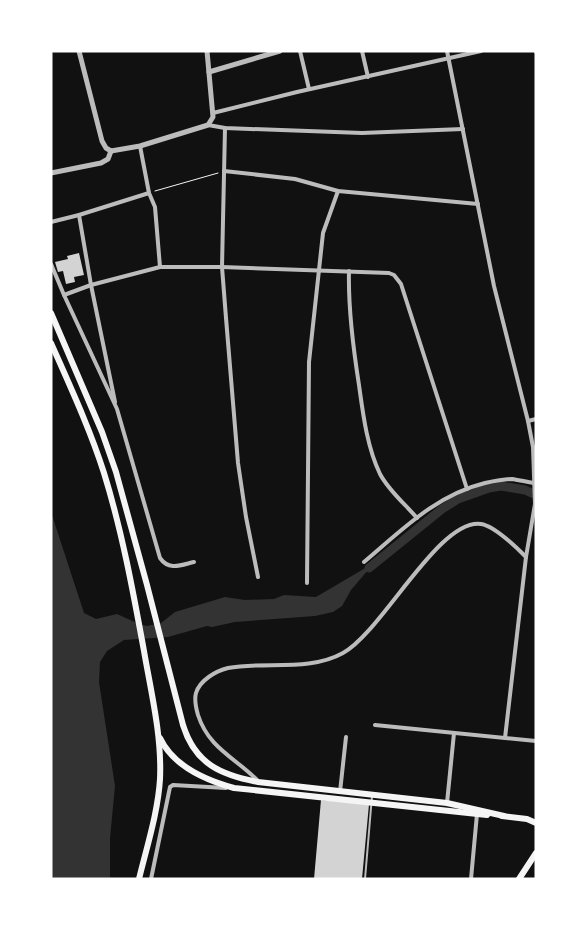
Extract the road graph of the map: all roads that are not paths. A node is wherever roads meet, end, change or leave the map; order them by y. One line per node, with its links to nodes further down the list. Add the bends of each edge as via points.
1 (79, 51): 17 (street, via 102,141)
2 (207, 51): 9 (street)
3 (280, 51): 9 (street)
4 (300, 51): 11 (street)
5 (362, 51): 10 (street)
6 (447, 51): 8 (street)
7 (481, 51): 8 (street)
8 (449, 58): 10 (street); 15 (street)
9 (208, 72): 12 (street)
10 (368, 77): 11 (street)
11 (309, 89): 12 (street)
12 (213, 113): 13 (street)
13 (208, 125): 14 (street); 16 (street)
14 (225, 128): 15 (street, via 362,133); 18 (street)
15 (463, 129): 22 (street)
16 (140, 146): 17 (street); 21 (street)
17 (111, 151): 19 (street, via 108,159 101,163)
18 (224, 171): 20 (street, via 295,179); 27 (street)
19 (51, 173)
20 (338, 191): 22 (street); 28 (street, via 325,227)
21 (150, 193): 23 (street); 26 (street, via 155,207)
22 (478, 204): 36 (street, via 494,286)
23 (79, 215): 24 (street); 30 (street)
24 (51, 222)
25 (51, 264): 31 (street)
26 (160, 267): 27 (street); 30 (street)
27 (222, 267): 28 (street); 45 (street, via 238,463)
28 (320, 270): 29 (street); 46 (street, via 309,362)
29 (349, 271): 38 (street, via 389,273 401,284); 41 (street, via 348,296 368,439 384,481)
30 (91, 285): 31 (street); 34 (street)
31 (64, 296): 34 (street)
32 (51, 313): 53 (main road, via 109,450 185,733 199,755 214,768 236,778)
33 (51, 343): 47 (main road, via 104,471 120,529)
34 (117, 409): 43 (street, via 160,558 172,567)
35 (536, 419): 36 (street)
36 (528, 421): 37 (street)
37 (535, 483): 38 (street, via 511,479); 39 (street)
38 (467, 489): 41 (street, via 449,496)
39 (536, 492): 40 (street)
40 (536, 500): 42 (street)
41 (417, 518): 44 (street)
42 (526, 557): 51 (street); 53 (street, via 493,528 475,524 456,533 432,552 350,650 320,661 228,668 208,677 196,692 195,702 201,722 215,745)
43 (194, 562)
44 (364, 562)
45 (258, 577)
46 (306, 583)
47 (156, 722): 54 (main road, via 163,743 177,761 207,778); 67 (main road, via 159,789)
48 (375, 725): 49 (street)
49 (454, 733): 51 (street); 60 (street)
50 (346, 737): 56 (street)
51 (505, 738): 52 (street)
52 (536, 741)
53 (258, 782): 55 (main road); 56 (main road)
54 (234, 788): 55 (main road); 66 (street, via 170,786)
55 (257, 791): 58 (main road)
56 (340, 791): 57 (main road); 58 (street)
57 (372, 794): 59 (lane); 60 (main road)
58 (339, 799): 59 (main road)
59 (372, 802): 61 (main road); 68 (lane)
60 (447, 803): 61 (main road)
61 (477, 812): 62 (main road); 69 (street)
62 (519, 818): 63 (main road); 64 (main road)
63 (536, 818)
64 (536, 823)
65 (536, 853): 70 (main road)
66 (152, 878)
67 (139, 879)
68 (365, 879)
69 (471, 879)
70 (519, 879)

